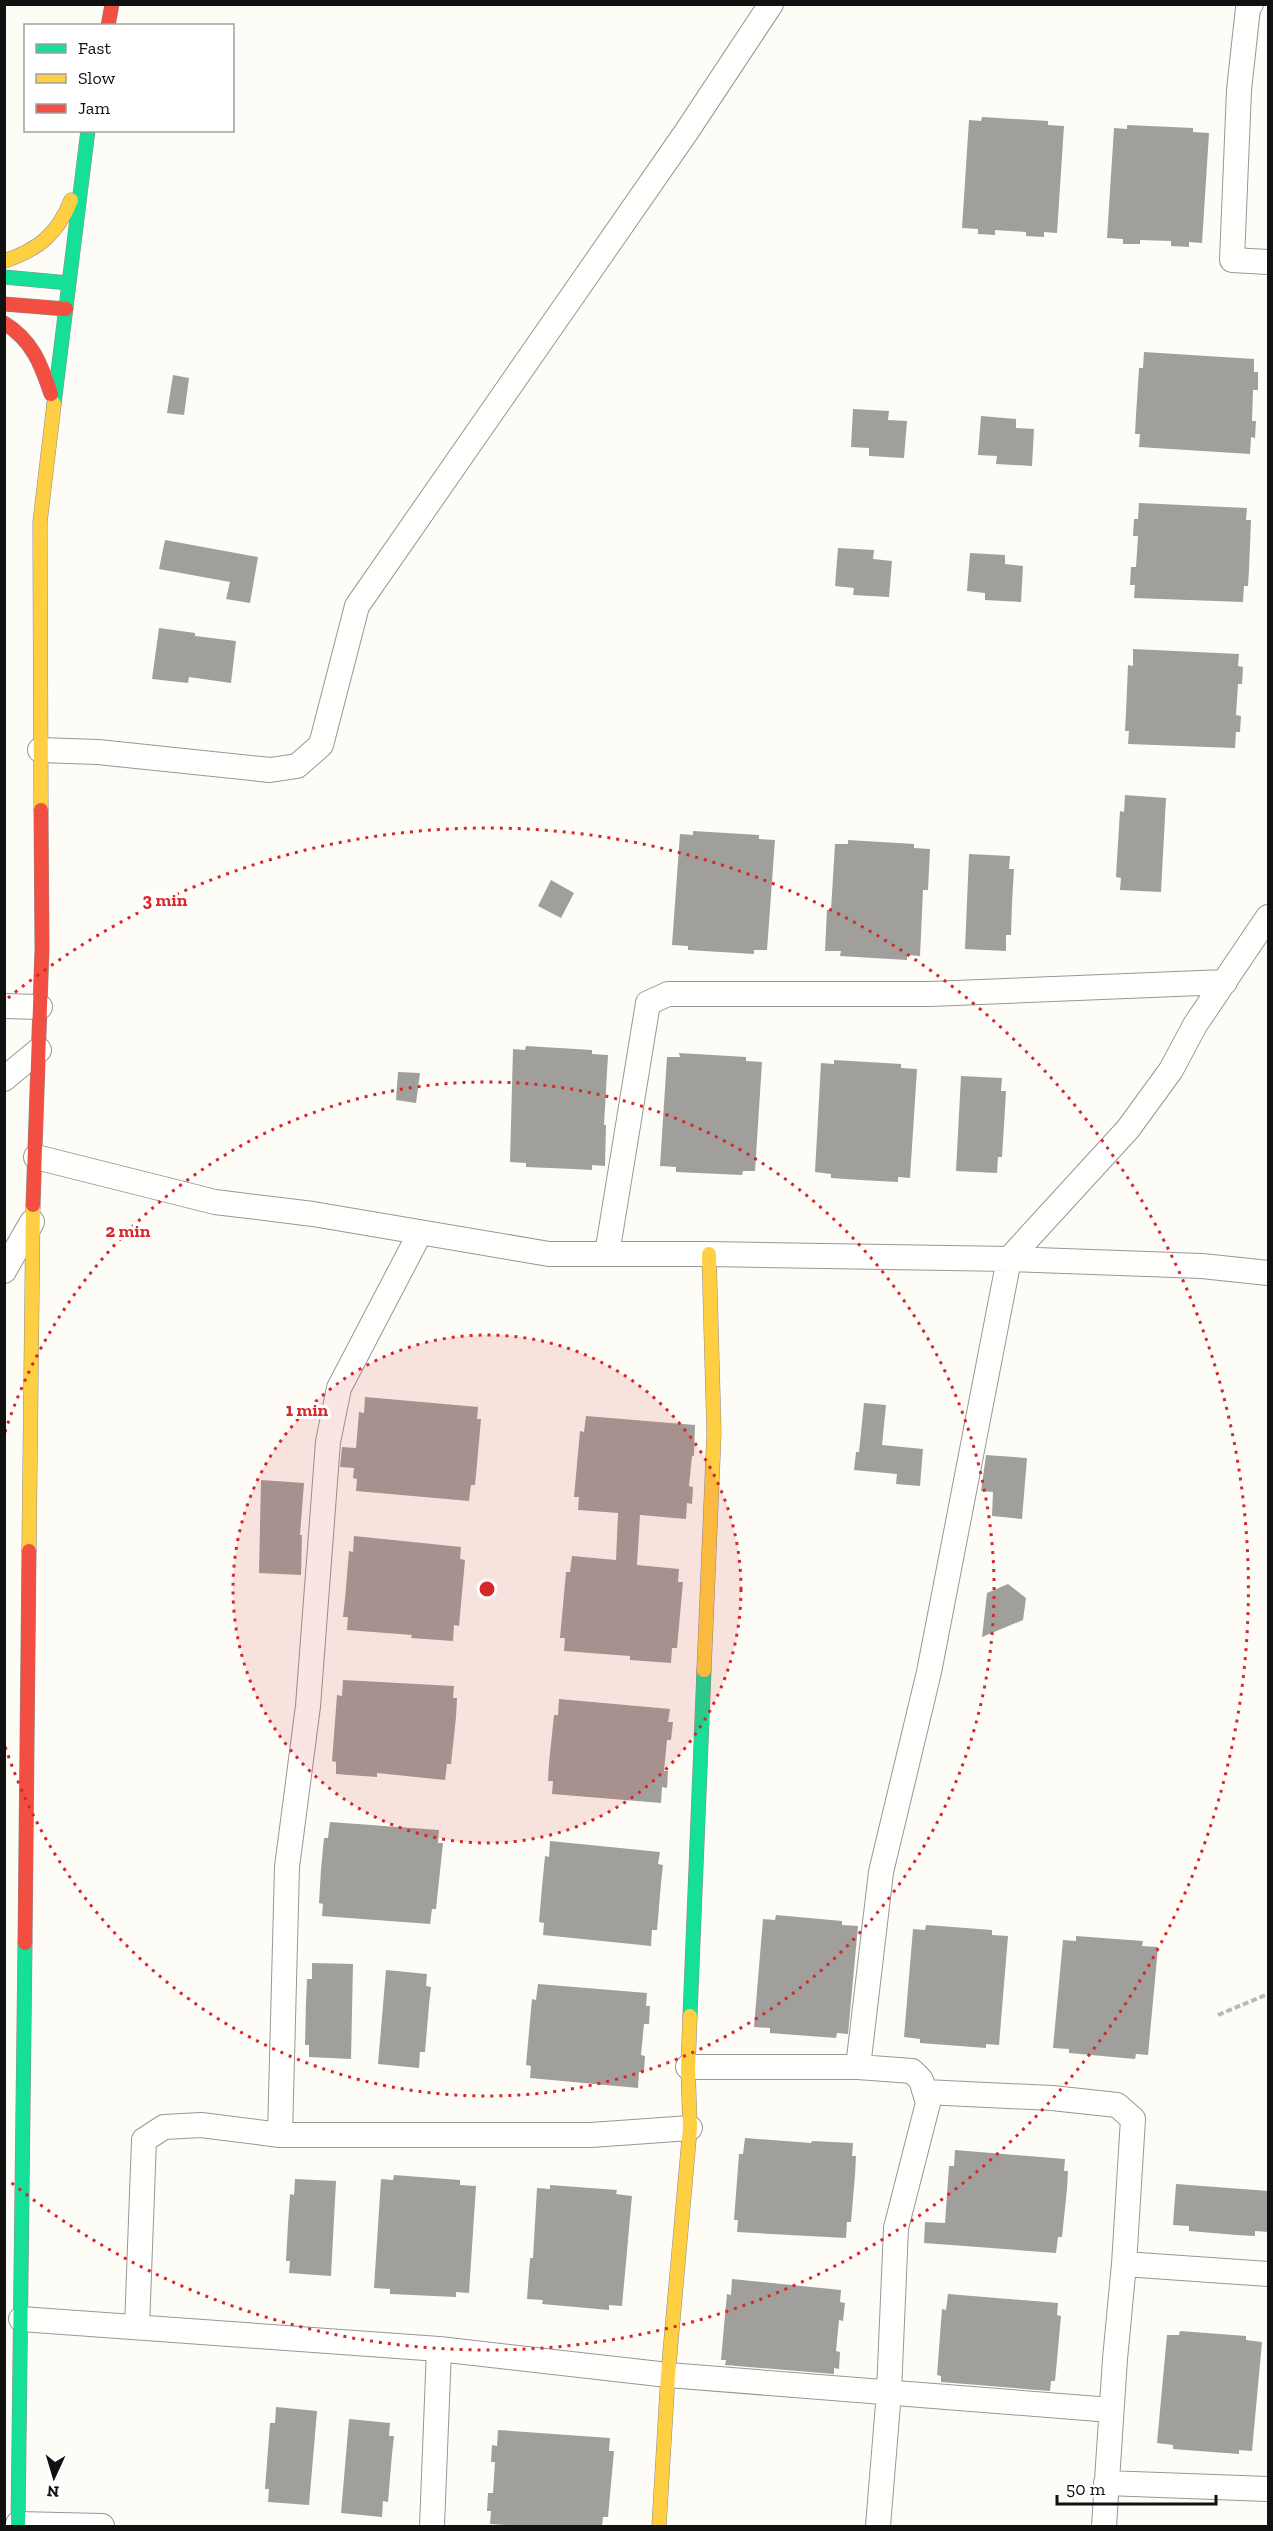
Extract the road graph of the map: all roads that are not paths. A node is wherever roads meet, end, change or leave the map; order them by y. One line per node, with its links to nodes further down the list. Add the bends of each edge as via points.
1 (112, 4): 4 (main road)
2 (771, 4): 15 (street, via 357,606 321,745 297,766 270,770 98,752)
3 (1251, 4): 8 (street, via 1239,90 1232,260)
4 (108, 24)
5 (88, 132): 6 (main road)
6 (82, 166): 7 (main road, via 64,220 49,240 24,255); 10 (main road)
7 (4, 261)
8 (1269, 262)
9 (4, 277): 10 (main road)
10 (69, 283): 12 (main road)
11 (4, 304): 12 (main road)
12 (66, 309): 14 (main road)
13 (4, 323): 14 (main road, via 38,353)
14 (54, 401): 15 (main road, via 40,522)
15 (40, 750): 19 (main road)
16 (1269, 917): 17 (street)
17 (1225, 982): 25 (street, via 930,994 668,994 648,1003); 27 (street, via 1195,1025 1171,1070 1128,1129)
18 (4, 1006): 19 (street)
19 (40, 1007): 20 (main road)
20 (39, 1050): 21 (street); 22 (main road)
21 (4, 1079)
22 (36, 1157): 23 (main road); 24 (street, via 214,1202)
23 (33, 1220): 28 (street); 37 (main road)
24 (420, 1233): 25 (street, via 549,1254); 34 (street, via 339,1388 328,1442 308,1706 287,1867)
25 (607, 1254): 26 (street)
26 (709, 1254): 27 (street); 30 (main road, via 714,1433)
27 (1009, 1259): 29 (street, via 1202,1266); 31 (street, via 929,1672 881,1872)
28 (4, 1271)
29 (1269, 1274)
30 (688, 2067): 31 (street); 33 (main road)
31 (858, 2067): 32 (street, via 912,2071)
32 (925, 2092): 35 (street, via 1117,2105 1133,2119); 41 (street, via 928,2103 896,2228)
33 (690, 2128): 34 (street, via 591,2135); 40 (main road)
34 (280, 2135): 38 (street, via 201,2125 164,2127 144,2140)
35 (1124, 2264): 36 (street); 42 (street)
36 (1269, 2274)
37 (21, 2319): 38 (street); 45 (main road)
38 (137, 2327): 39 (street)
39 (439, 2349): 40 (street); 47 (street)
40 (668, 2375): 41 (street); 48 (main road)
41 (889, 2392): 42 (street); 49 (street)
42 (1111, 2410): 43 (street)
43 (1106, 2483): 44 (street); 50 (street)
44 (1269, 2490)
45 (18, 2525): 46 (street)
46 (102, 2526)
47 (432, 2526)
48 (659, 2526)
49 (878, 2526)
50 (1104, 2526)

